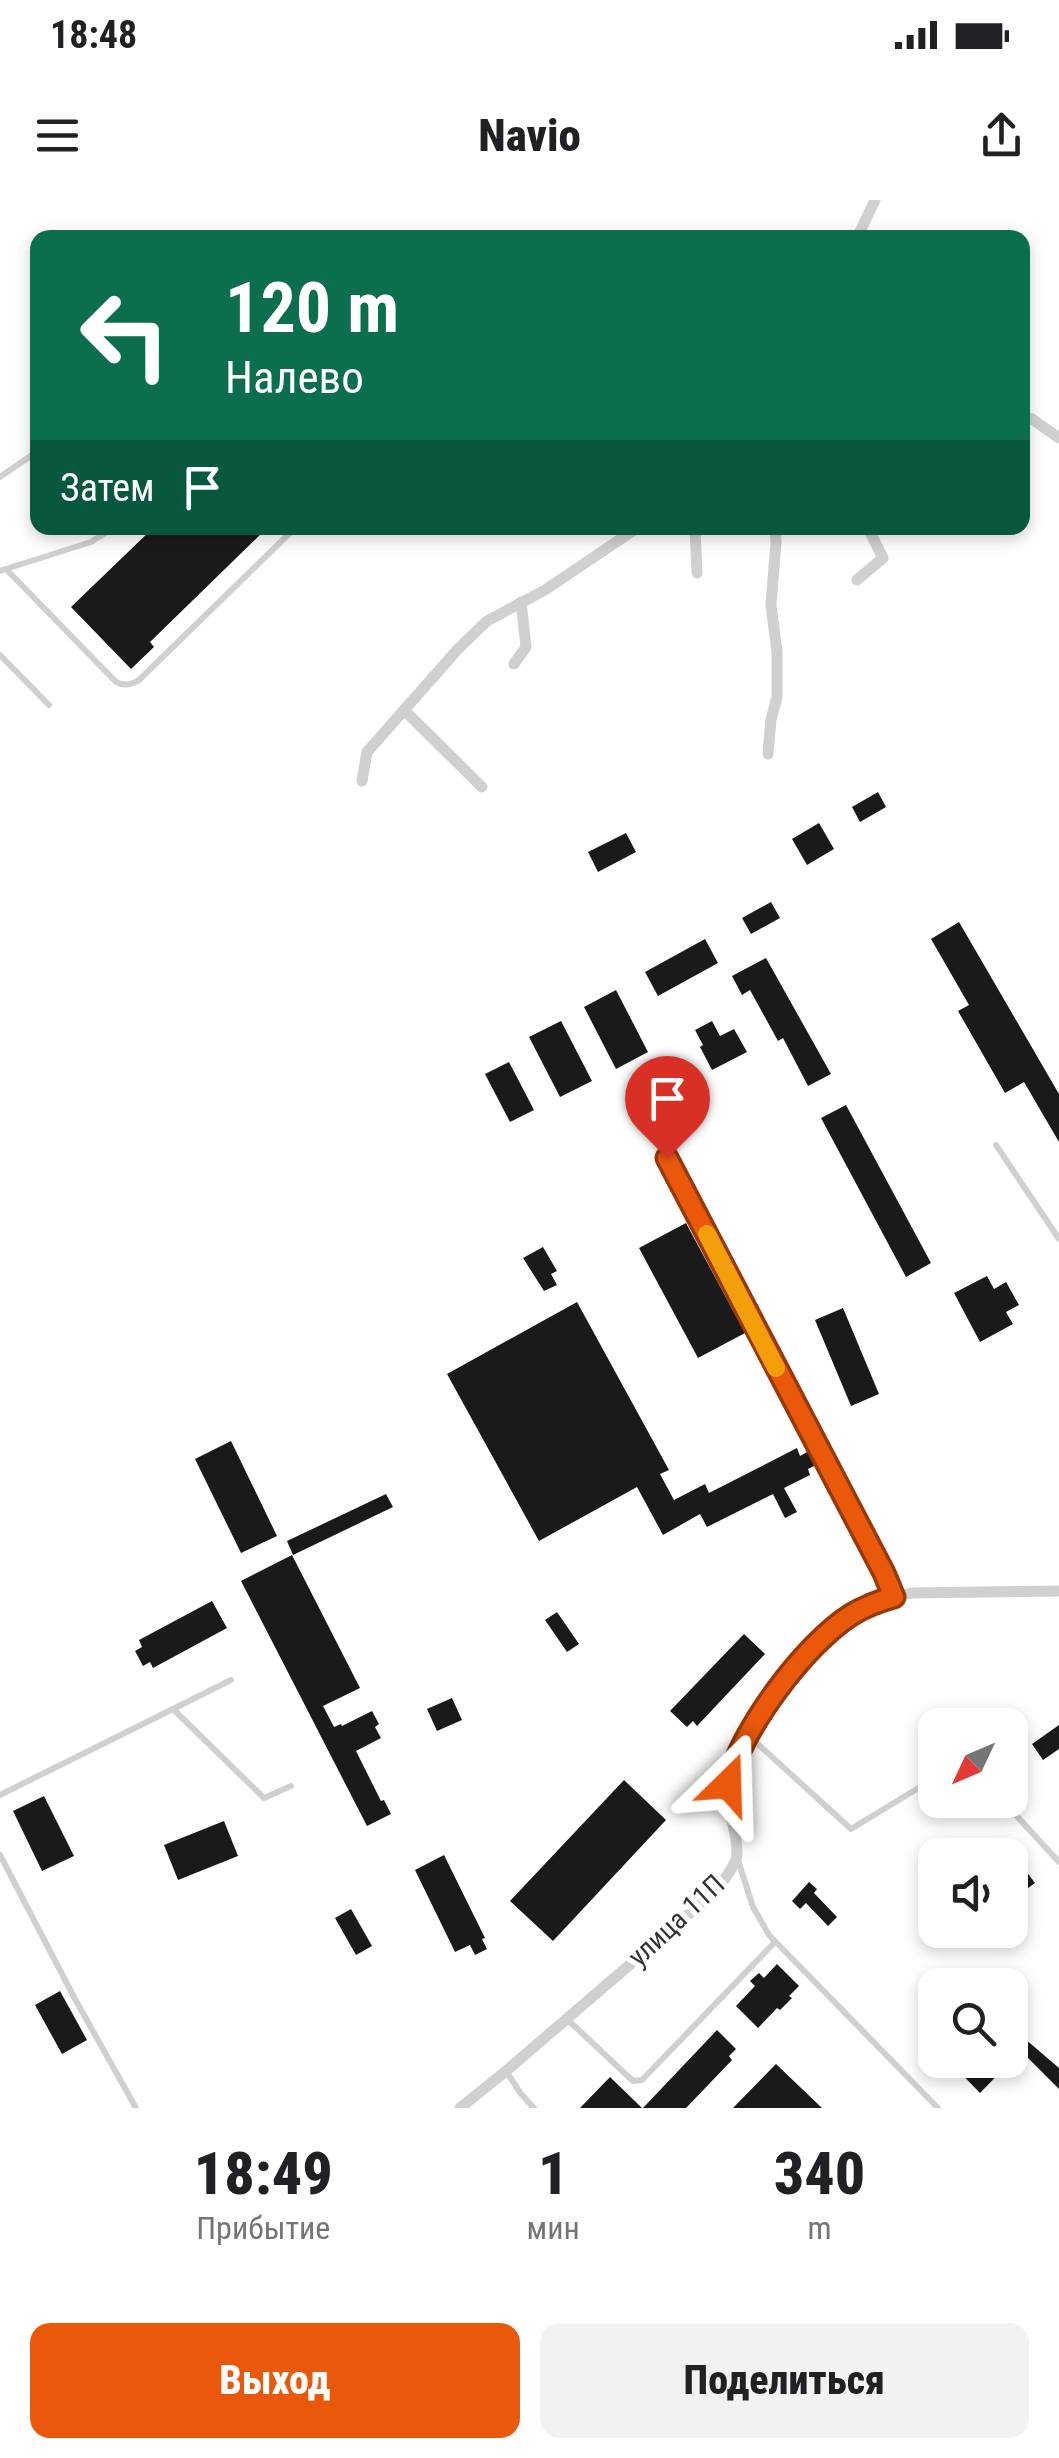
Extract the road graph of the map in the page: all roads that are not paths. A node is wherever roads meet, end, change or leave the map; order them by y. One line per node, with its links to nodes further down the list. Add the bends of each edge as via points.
1 (875, 200): 2 (street)
2 (860, 230)
3 (1030, 419): 4 (street)
4 (1059, 438)
5 (30, 456): 6 (lane)
6 (0, 477)
7 (102, 535): 13 (lane)
8 (288, 535): 13 (lane, via 132,684 116,682)
9 (627, 535): 16 (street)
10 (696, 535): 14 (street)
11 (775, 535): 21 (street, via 777,696)
12 (872, 535): 15 (street, via 884,558)
13 (3, 570)
14 (697, 572)
15 (857, 580)
16 (520, 602): 18 (street, via 526,647); 20 (street, via 487,621)
17 (0, 655): 19 (lane)
18 (514, 664)
19 (49, 704)
20 (404, 710): 22 (street, via 367,752); 23 (street)
21 (768, 754)
22 (362, 781)
23 (482, 788)
24 (996, 1145): 26 (lane)
25 (667, 1158): 28 (lane)
26 (1059, 1239)
27 (1059, 1591): 28 (street, улица 11П)
28 (894, 1597): 31 (street, улица 11П, via 832,1630)
29 (231, 1680): 30 (lane)
30 (173, 1709): 32 (lane, via 264,1798); 34 (lane)
31 (748, 1735): 33 (lane, via 851,1829); 37 (street, улица 11П, via 728,1784)
32 (292, 1786)
33 (918, 1788)
34 (0, 1795)
35 (1019, 1818): 38 (lane)
36 (0, 1855): 42 (lane)
37 (737, 1857): 39 (lane, via 753,1907); 40 (street, улица 11П, via 719,1888)
38 (1059, 1862)
39 (775, 1942): 40 (lane, via 637,2082); 45 (lane)
40 (567, 2019): 41 (street, улица 11П)
41 (506, 2071): 43 (street, улица 11П); 44 (lane)
42 (136, 2108)
43 (460, 2108)
44 (534, 2108)
45 (938, 2108)

